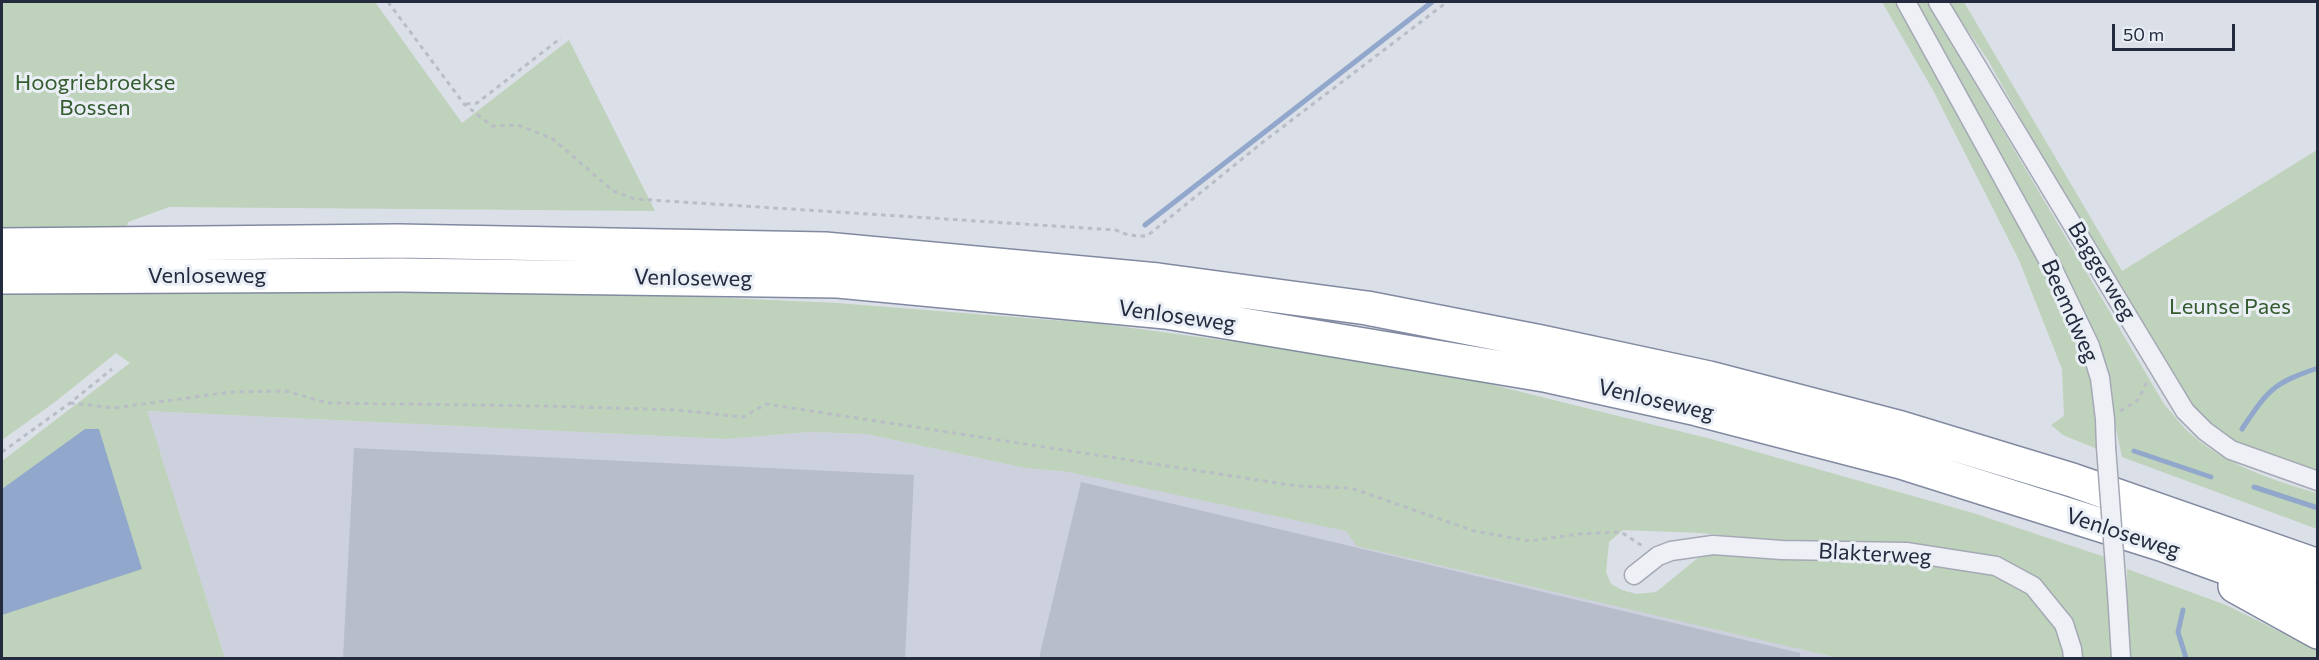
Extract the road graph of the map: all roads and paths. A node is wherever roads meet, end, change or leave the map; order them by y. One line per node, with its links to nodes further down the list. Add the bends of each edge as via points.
1 (388, 2): 6 (path)
2 (1447, 2): 6 (path, via 1147,236 1128,236 1116,230 636,200 613,191 553,139 518,124 492,126)
3 (1906, 2): 12 (street, Beemdweg, via 2053,269 2090,346 2100,378)
4 (1938, 2): 9 (street, Baggerweg)
5 (561, 38): 6 (path, via 477,103)
6 (464, 104)
7 (2, 245): 15 (highway, Venloseweg, via 398,241 825,249 1169,281 1367,308 1709,378 1901,428 2072,480)
8 (2, 277): 16 (highway, Venloseweg, via 401,275 838,281 1166,312 1544,375 1697,409 1901,462)
9 (2157, 361): 12 (path, via 2138,400); 14 (street, Baggerweg, via 2186,411 2205,431 2231,450)
10 (112, 369): 11 (path)
11 (70, 403): 13 (path); 18 (path, via 114,408 231,392 286,391 327,403 678,410 742,417 766,404 1297,486 1352,488 1474,531 1530,542 1621,532)
12 (2105, 419): 23 (street, Beemdweg, bridge)
13 (2, 452)
14 (2318, 481)
15 (2245, 539): 17 (highway); 19 (highway, Venloseweg)
16 (2164, 545): 21 (highway, Venloseweg); 22 (highway)
17 (2318, 555)
18 (1658, 556): 20 (street, Blakterweg); 24 (street, Blakterweg, via 1713,546 1906,552 1996,566 2033,586 2064,624)
19 (2318, 566)
20 (1634, 575)
21 (2318, 601)
22 (2318, 632)
23 (2121, 656)
24 (2073, 658)

